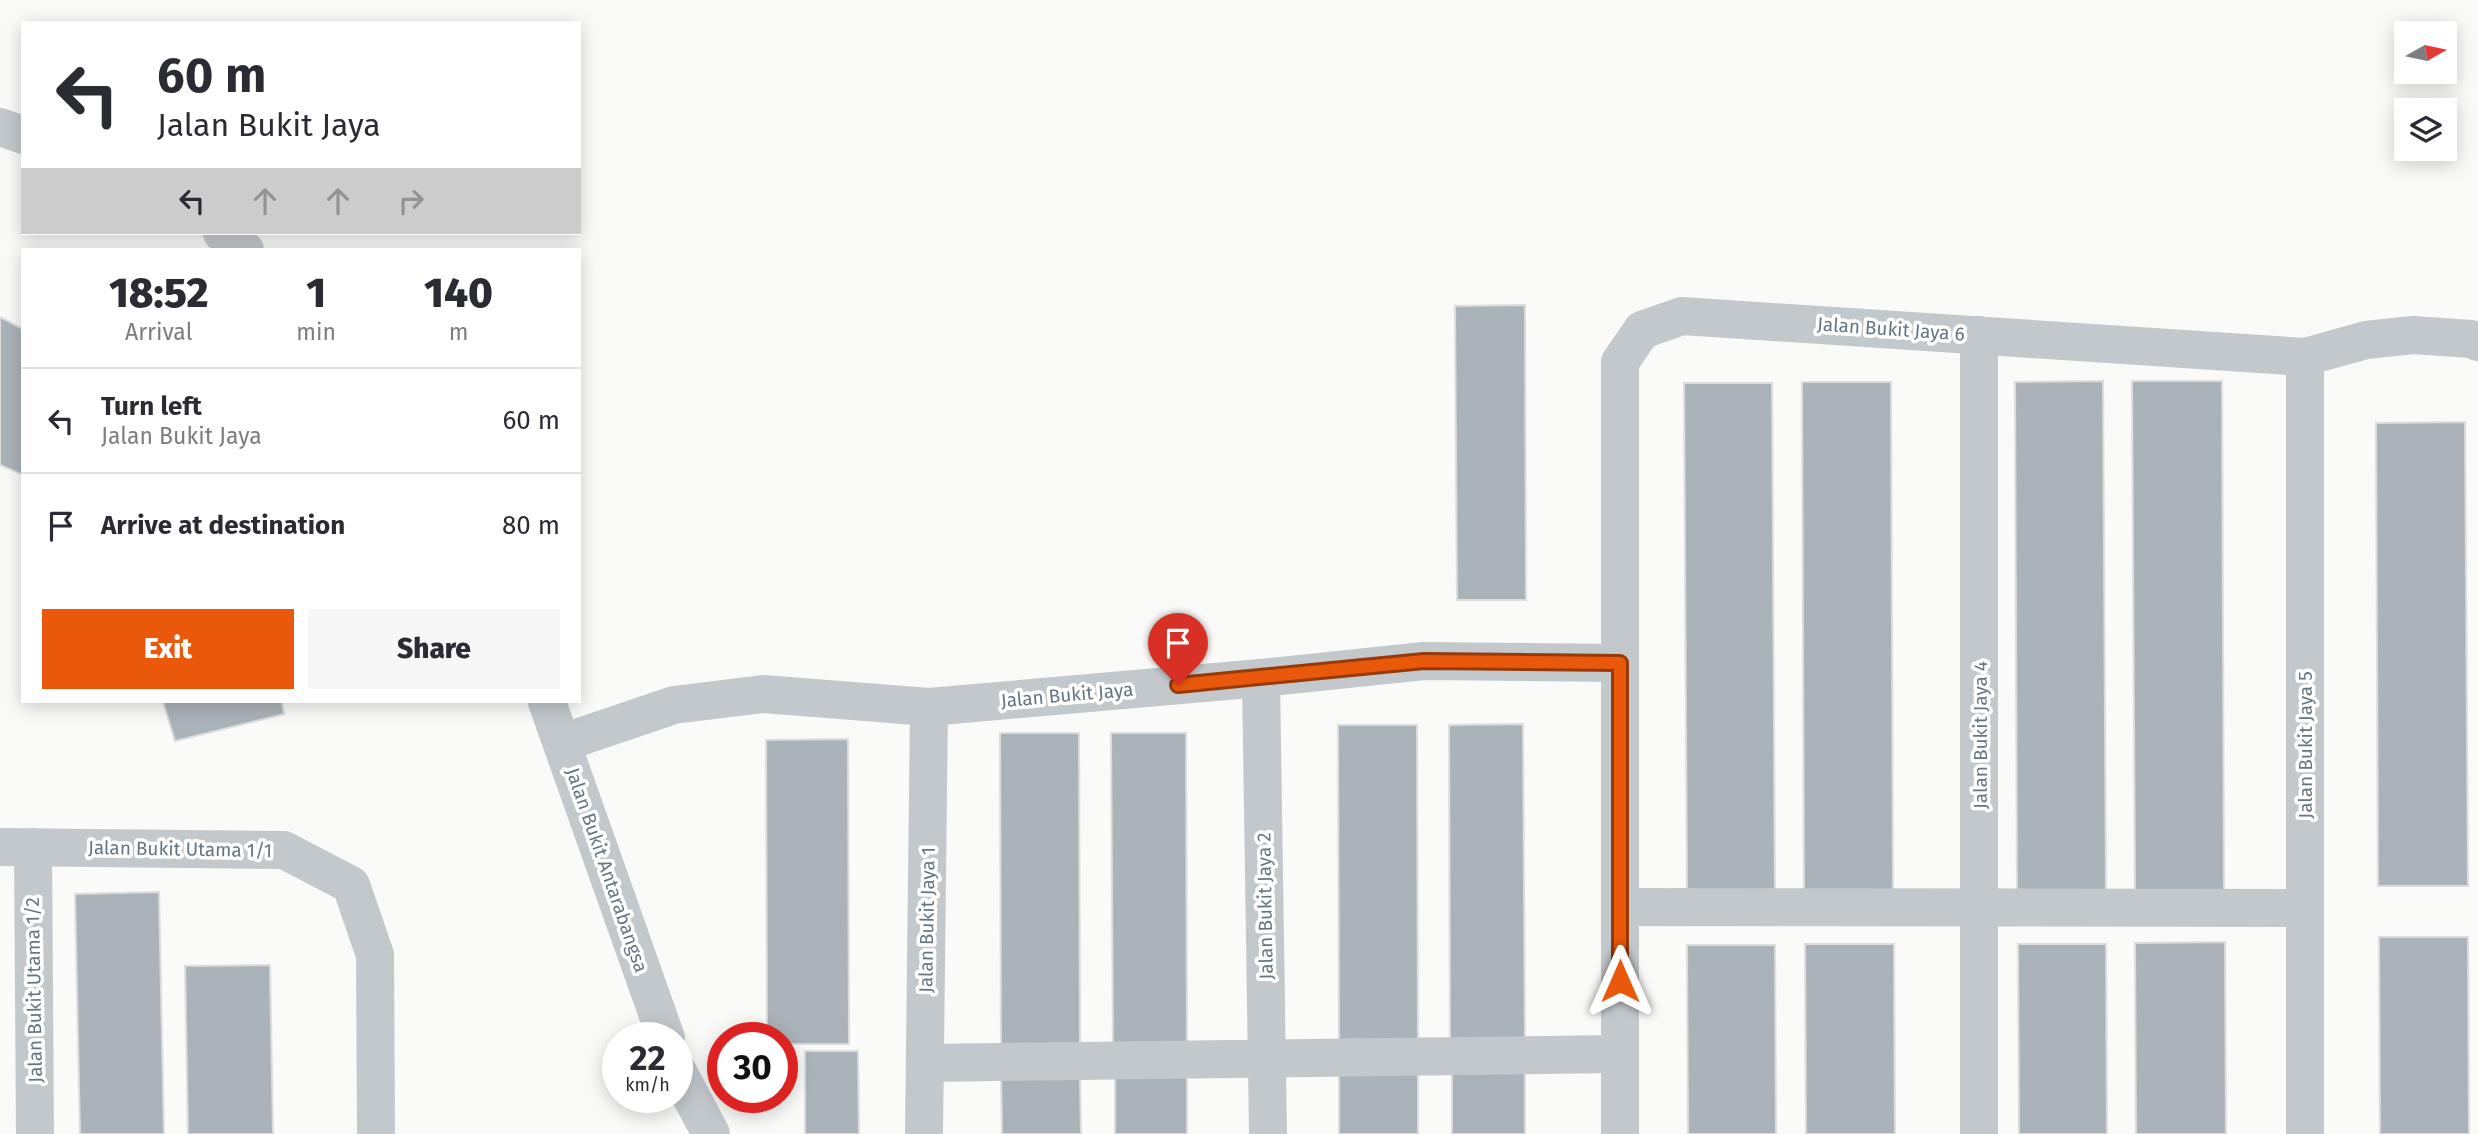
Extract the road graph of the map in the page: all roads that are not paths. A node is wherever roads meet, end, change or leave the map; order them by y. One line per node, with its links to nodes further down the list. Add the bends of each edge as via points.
1 (0, 127): 2 (street)
2 (21, 134)
3 (225, 235): 4 (street)
4 (242, 248)
5 (1979, 335): 7 (street, Jalan Bukit Jaya 6); 8 (street, Jalan Bukit Jaya 6, via 1682,316 1642,330 1620,362); 15 (street, Jalan Bukit Jaya 4)
6 (2478, 342): 7 (street, Jalan Bukit Jaya 6, via 2413,335 2366,340)
7 (2305, 357): 16 (street, Jalan Bukit Jaya 5)
8 (1620, 663): 9 (street, Jalan Bukit Jaya, via 1424,661); 14 (street, Jalan Bukit Jaya 6)
9 (1261, 678): 11 (street, Jalan Bukit Jaya); 19 (street, Jalan Bukit Jaya 2)
10 (547, 703): 12 (street, Jalan Bukit Antarabangsa)
11 (929, 707): 12 (street, Jalan Bukit Jaya, via 763,694 674,705); 20 (street, Jalan Bukit Jaya 1)
12 (562, 743): 17 (street, Jalan Bukit Antarabangsa)
13 (16, 847): 22 (street, Jalan Bukit Utama 1/2); 23 (street, Jalan Bukit Utama 1/1, via 284,850 351,885 375,955)
14 (1620, 907): 15 (street); 18 (street, Jalan Bukit Jaya 6)
15 (1979, 908): 16 (street); 28 (street, Jalan Bukit Jaya 4)
16 (2305, 908): 29 (street, Jalan Bukit Jaya 5)
17 (660, 1022)
18 (1620, 1054): 19 (street); 27 (street, Jalan Bukit Jaya 6)
19 (1267, 1059): 20 (street); 26 (street, Jalan Bukit Jaya 2)
20 (925, 1063): 25 (street, Jalan Bukit Jaya 1)
21 (693, 1100): 24 (street)
22 (36, 1134)
23 (376, 1134)
24 (711, 1134)
25 (924, 1134)
26 (1268, 1134)
27 (1620, 1134)
28 (1979, 1134)
29 (2305, 1134)

